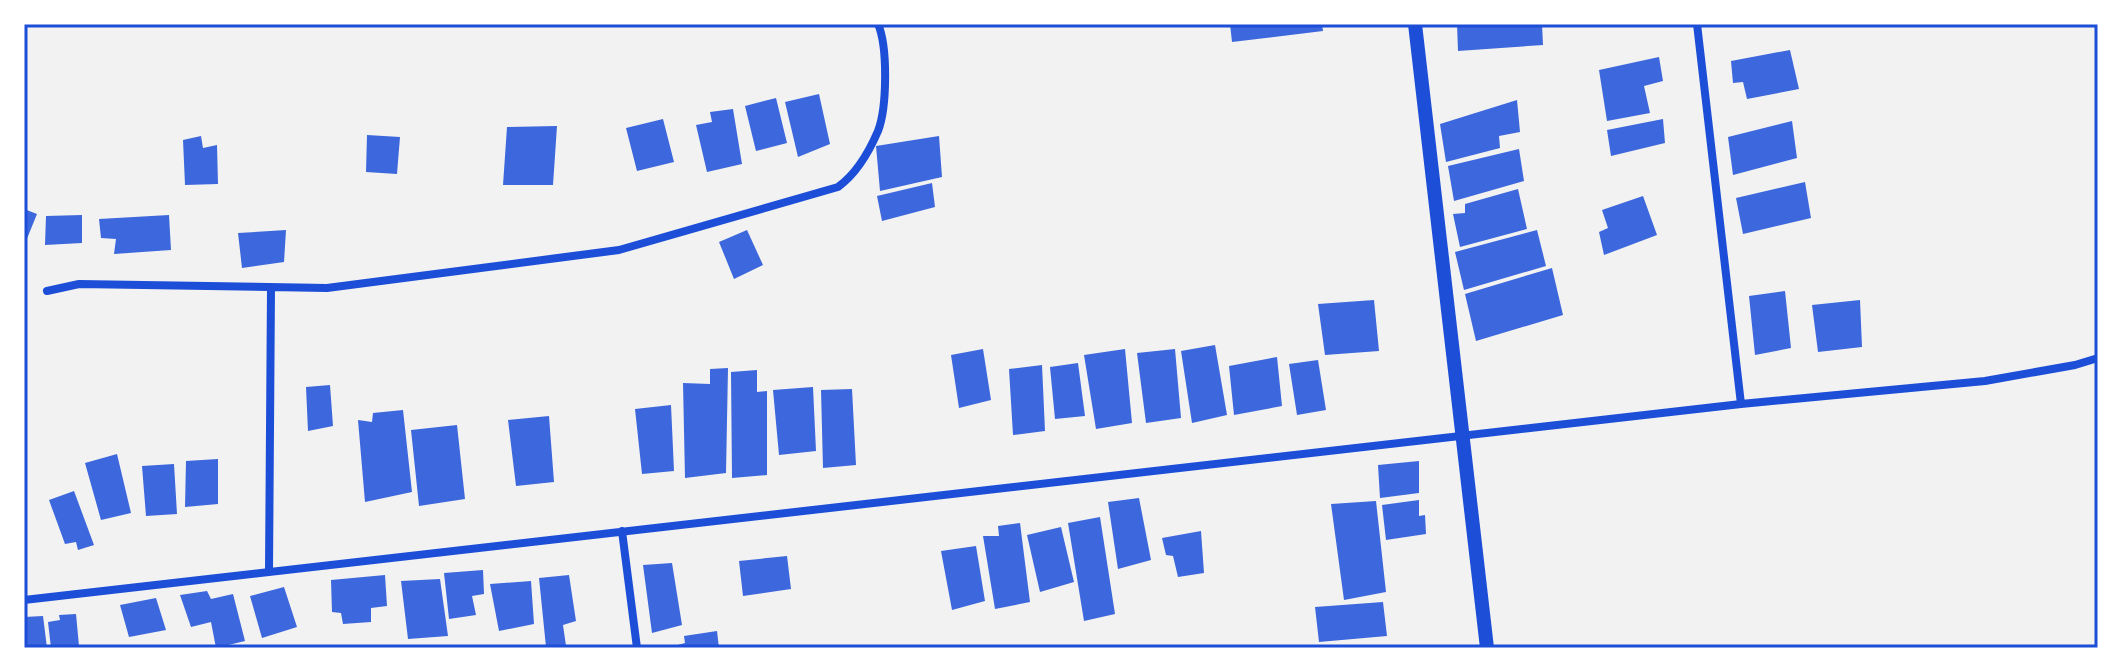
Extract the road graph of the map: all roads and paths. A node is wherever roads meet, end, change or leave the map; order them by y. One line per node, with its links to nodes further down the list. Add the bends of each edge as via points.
1 (878, 24): 4 (street, via 886,77 879,129 853,176 838,187 619,250 327,288)
2 (1415, 24): 8 (street)
3 (1697, 24): 7 (street)
4 (271, 288): 5 (street, via 79,284); 10 (street)
5 (47, 291)
6 (2098, 358): 7 (street, via 1985,381)
7 (1741, 404): 8 (street)
8 (1461, 438): 9 (street); 13 (street)
9 (622, 531): 10 (street); 12 (street)
10 (269, 571): 11 (street)
11 (24, 600)
12 (637, 648)
13 (1487, 648)

